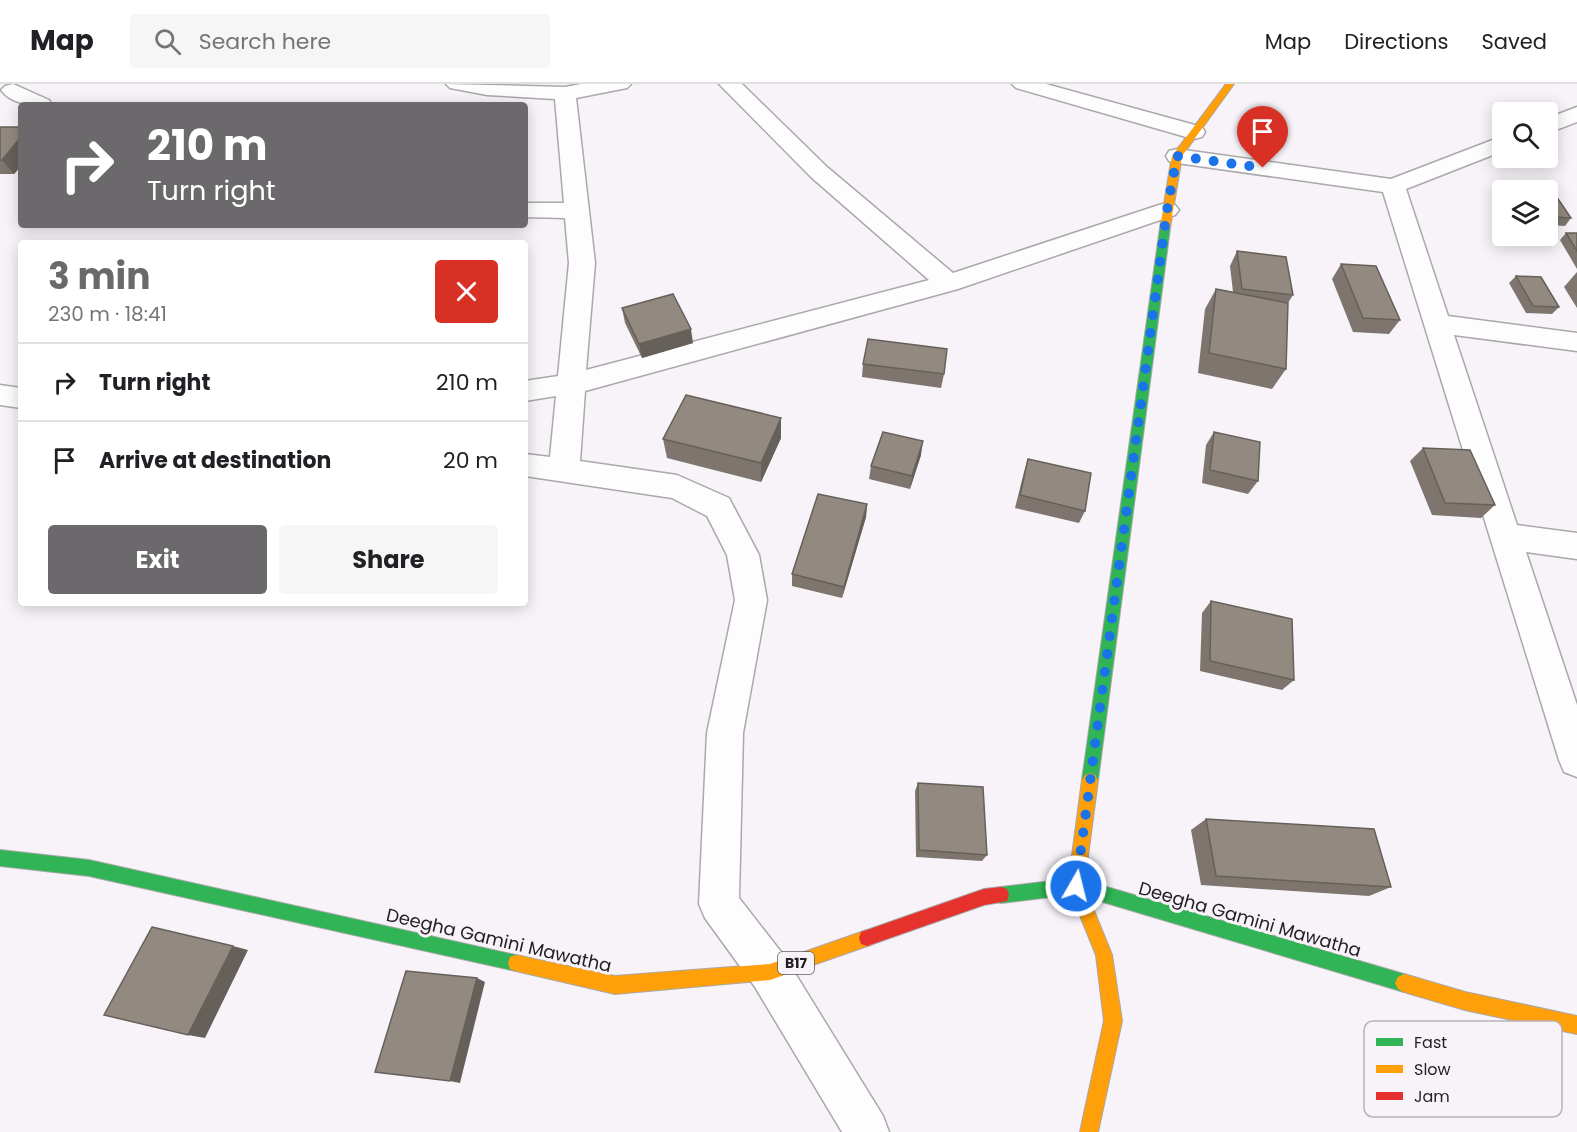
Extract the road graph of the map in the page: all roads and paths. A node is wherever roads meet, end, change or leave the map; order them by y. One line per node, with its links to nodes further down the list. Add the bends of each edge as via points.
1 (457, 84): 7 (street)
2 (620, 84): 7 (street)
3 (730, 84): 18 (street, via 819,172)
4 (1023, 84): 11 (street)
5 (1230, 84): 11 (main road)
6 (11, 92): 8 (street)
7 (565, 93): 17 (street)
8 (33, 102)
9 (1577, 114): 10 (street)
10 (1558, 122)
11 (1194, 132): 13 (main road)
12 (1492, 147): 14 (street)
13 (1177, 156): 14 (street); 16 (main road)
14 (1393, 186): 19 (street)
15 (528, 210): 17 (street)
16 (1167, 210): 18 (street); 31 (main road)
17 (577, 212): 21 (street, via 582,263)
18 (950, 283): 21 (street)
19 (1437, 324): 20 (street); 27 (street)
20 (1577, 342)
21 (572, 384): 22 (street); 26 (street)
22 (528, 391)
23 (0, 395): 24 (street)
24 (18, 398)
25 (528, 465): 26 (street)
26 (564, 470): 32 (street, via 677,487 718,507 743,555 751,600 725,733 719,904)
27 (1505, 536): 28 (street); 29 (street)
28 (1577, 546)
29 (1577, 760)
30 (0, 858): 32 (main road, Deegha Gamini Mawatha / B17, via 89,868 615,985)
31 (1076, 886): 32 (main road, Deegha Gamini Mawatha / B17, via 984,897); 33 (main road, Deegha Gamini Mawatha / B17, via 1465,1001); 37 (main road, via 1104,955 1113,1021)
32 (770, 972): 36 (street)
33 (1558, 1021)
34 (1562, 1022): 35 (main road, Deegha Gamini Mawatha / B17)
35 (1577, 1025)
36 (867, 1132)
37 (1089, 1132)

